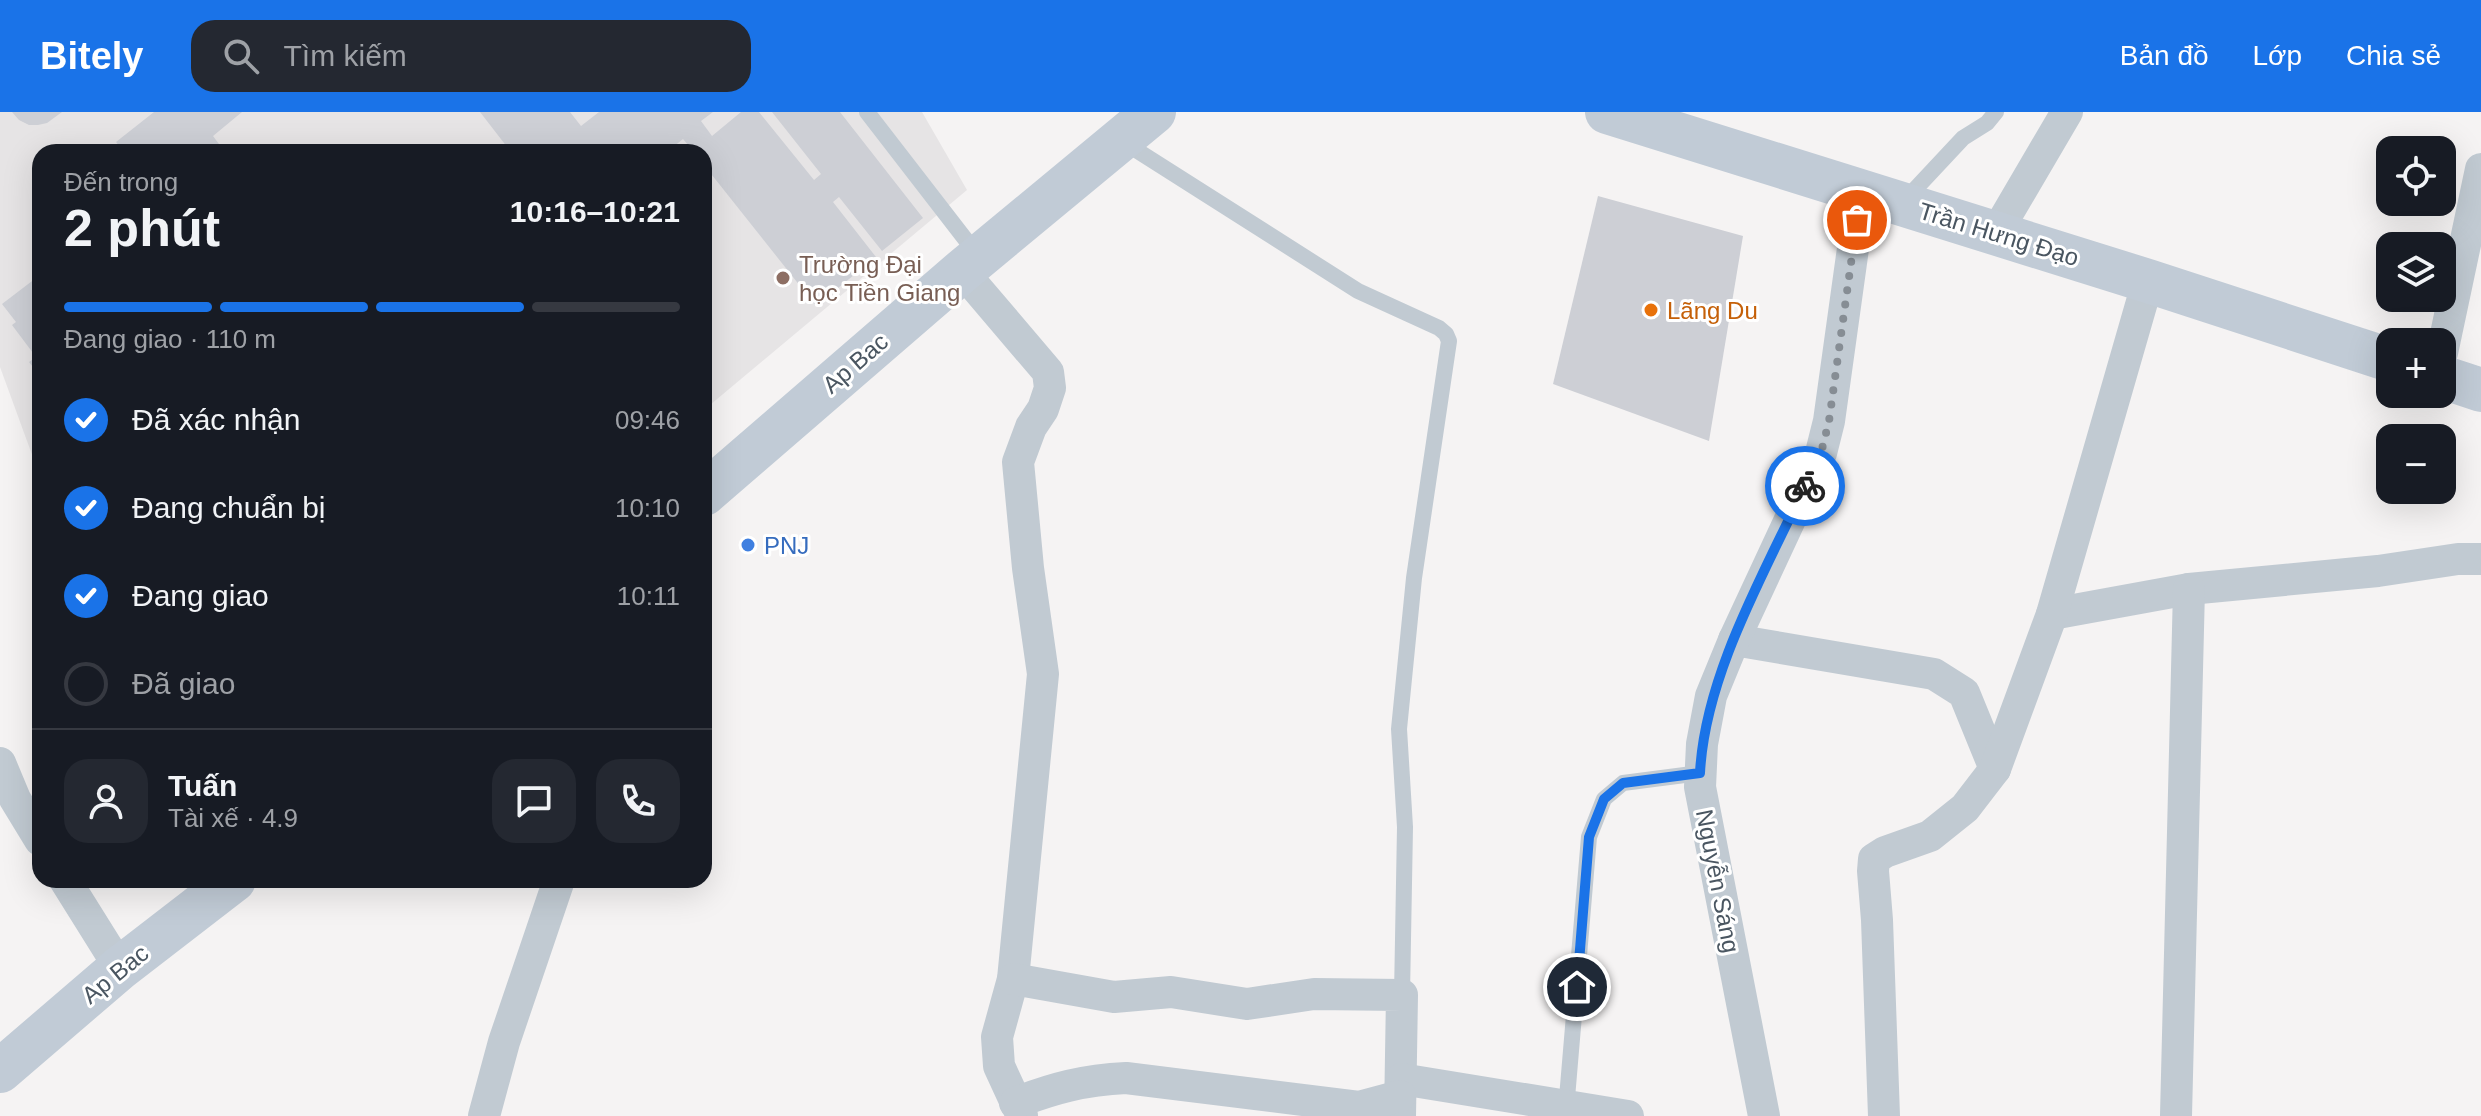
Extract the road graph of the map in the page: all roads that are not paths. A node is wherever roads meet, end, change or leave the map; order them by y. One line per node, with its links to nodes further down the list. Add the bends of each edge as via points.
1 (867, 112): 10 (lane)
2 (1154, 112): 6 (main road, Ap Bac)
3 (1607, 112): 8 (main road, Trần Hưng Đạo)
4 (1996, 112): 8 (lane)
5 (2067, 112): 9 (street)
6 (1119, 139): 10 (main road, Ap Bac); 30 (lane, via 1358,291 1439,328 1449,341 1414,578 1399,729 1405,827)
7 (2481, 169): 12 (street)
8 (1881, 197): 9 (main road, Trần Hưng Đạo); 20 (street, Nguyễn Sáng, via 1821,453)
9 (1996, 233): 11 (main road, Trần Hưng Đạo)
10 (971, 264): 16 (main road, Ap Bac); 29 (street, via 1048,372 1050,388 1018,462 1043,674)
11 (2148, 281): 13 (main road, Trần Hưng Đạo); 19 (street)
12 (2447, 328)
13 (2376, 355)
14 (2456, 382): 15 (main road)
15 (2481, 390)
16 (712, 487)
17 (2481, 559): 18 (street)
18 (2189, 589): 19 (street); 39 (street)
19 (2052, 614): 22 (street)
20 (1734, 640): 22 (street, via 1934,674 1964,693); 23 (street, Nguyễn Sáng, via 1711,696)
21 (0, 763): 24 (street)
22 (1995, 769): 38 (street, via 1965,808 1930,836 1874,859)
23 (1700, 773): 34 (lane, via 1623,783 1604,799 1589,837); 37 (street, Nguyễn Sáng)
24 (32, 827)
25 (70, 888): 28 (street)
26 (224, 888): 28 (main road, Ap Bac)
27 (556, 888): 35 (street)
28 (120, 968): 31 (main road, Ap Bac)
29 (1013, 979): 30 (street, via 1114,997 1171,992 1247,1004 1314,994); 33 (street, via 997,1053)
30 (1402, 995): 32 (street)
31 (0, 1071)
32 (1400, 1097): 33 (street, via 1359,1107 1126,1078 1060,1086); 34 (street)
33 (1019, 1109)
34 (1566, 1111): 36 (street)
35 (484, 1116)
36 (1628, 1116)
37 (1764, 1116)
38 (1884, 1116)
39 (2176, 1116)

